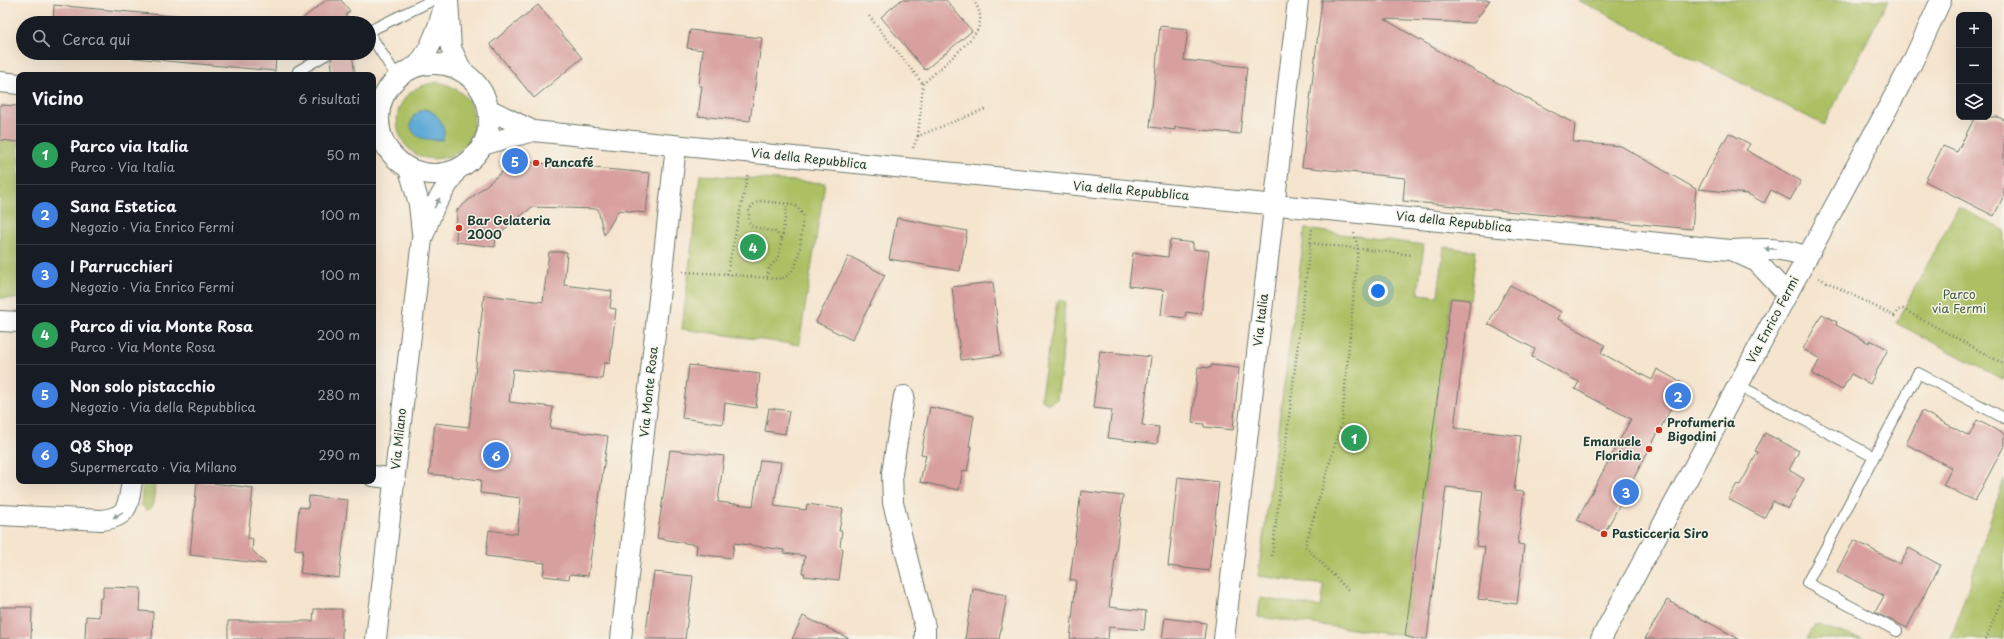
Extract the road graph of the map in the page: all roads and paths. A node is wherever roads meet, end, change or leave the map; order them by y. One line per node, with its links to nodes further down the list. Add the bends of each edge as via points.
1 (433, 0): 7 (lane)
2 (447, 0): 10 (street, via 434,40); 11 (street, via 451,48)
3 (973, 0): 16 (path, via 981,15 979,28)
4 (1298, 0): 28 (street, Via Italia)
5 (1941, 0): 37 (street, Via Enrico Fermi, via 1912,63)
6 (869, 16): 16 (path)
7 (376, 28)
8 (376, 43): 13 (lane)
9 (317, 60): 12 (lane)
10 (417, 66): 11 (street, via 440,64); 13 (street)
11 (462, 71): 18 (street, via 474,81 483,94)
12 (298, 72)
13 (397, 77): 17 (street)
14 (0, 82): 15 (street)
15 (16, 84)
16 (923, 84): 19 (path, via 918,136)
17 (378, 99): 21 (street)
18 (488, 109): 20 (street, Via della Repubblica); 22 (street, via 489,121)
19 (985, 109)
20 (533, 131): 22 (street, Via della Repubblica); 23 (street, Via della Repubblica)
21 (378, 137): 25 (street, via 398,162)
22 (482, 145): 26 (street, via 476,155)
23 (676, 146): 24 (street, Via della Repubblica); 38 (street, Via Monte Rosa)
24 (752, 154): 28 (street, Via della Repubblica); 39 (path)
25 (410, 169): 26 (street, via 434,174); 31 (street, Via Milano, via 419,204)
26 (457, 169): 31 (street, Via Milano, one-way to 26, via 434,207)
27 (788, 204): 32 (path); 32 (path, via 760,201 749,210 749,222 753,227 776,232); 40 (path, via 797,207 803,215 797,262 783,278)
28 (1274, 204): 29 (street, Via della Repubblica); 60 (street, Via Italia)
29 (1314, 208): 30 (street, Via della Repubblica); 33 (path)
30 (1349, 212): 34 (path); 35 (street, Via della Repubblica)
31 (422, 239): 50 (street, Via Milano)
32 (782, 240): 40 (path, via 778,258 769,268)
33 (1310, 243): 34 (path); 53 (path)
34 (1358, 248): 36 (path); 54 (path, via 1342,421 1305,546)
35 (1730, 250): 37 (street, Via della Repubblica, one-way to 35, via 1790,251); 41 (street, Via della Repubblica, via 1758,262)
36 (1413, 255)
37 (1804, 263): 41 (street, Via Enrico Fermi); 44 (path, via 1894,316 1898,310 1903,309)
38 (662, 271): 39 (path); 58 (street, Via Monte Rosa)
39 (727, 274): 40 (path)
40 (767, 277)
41 (1787, 294): 45 (street, Via Enrico Fermi)
42 (0, 321): 43 (street)
43 (16, 322)
44 (2004, 362)
45 (1738, 385): 48 (lane); 61 (street, Via Enrico Fermi)
46 (904, 396): 59 (street, via 892,473 893,503 925,627)
47 (2004, 418): 48 (lane, via 1918,373)
48 (1874, 457): 56 (lane, via 1807,583)
49 (376, 476): 50 (street)
50 (395, 479): 57 (street, Via Milano)
51 (131, 484): 52 (street, one-way to 52, via 127,509 112,519)
52 (0, 515)
53 (1272, 556)
54 (1348, 590)
55 (2004, 593): 62 (path)
56 (1897, 631)
57 (376, 639)
58 (621, 639)
59 (925, 639)
60 (1224, 639)
61 (1601, 639)
62 (1986, 639)

